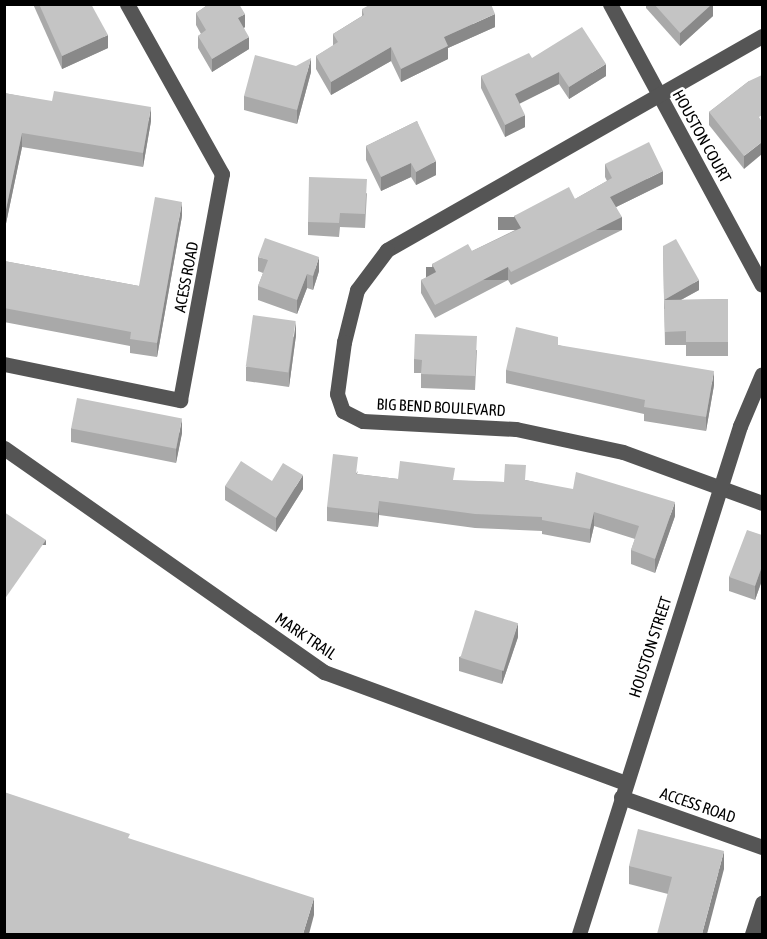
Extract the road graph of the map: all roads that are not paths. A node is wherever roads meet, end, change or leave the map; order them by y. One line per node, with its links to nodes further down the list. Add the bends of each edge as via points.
1 (127, 4): 6 (street, ACESS ROAD, via 222,174 180,400)
2 (610, 4): 4 (street, HOUSTON COURT)
3 (762, 36): 4 (street, BIG BEND BOULEVARD)
4 (659, 95): 5 (street, HOUSTON COURT); 9 (street, BIG BEND BOULEVARD, via 387,250 357,290 337,394 344,411 363,421 516,429 623,452)
5 (762, 285)
6 (4, 364)
7 (762, 374): 9 (street, HOUSTON STREET)
8 (4, 448): 11 (street, MARK TRAIL, via 324,672)
9 (720, 488): 10 (street, BIG BEND BOULEVARD); 11 (street, HOUSTON STREET)
10 (762, 503)
11 (623, 790): 12 (street, ACCESS ROAD); 14 (street, HOUSTON STREET)
12 (762, 847)
13 (762, 903): 15 (street)
14 (579, 934)
15 (752, 934)

